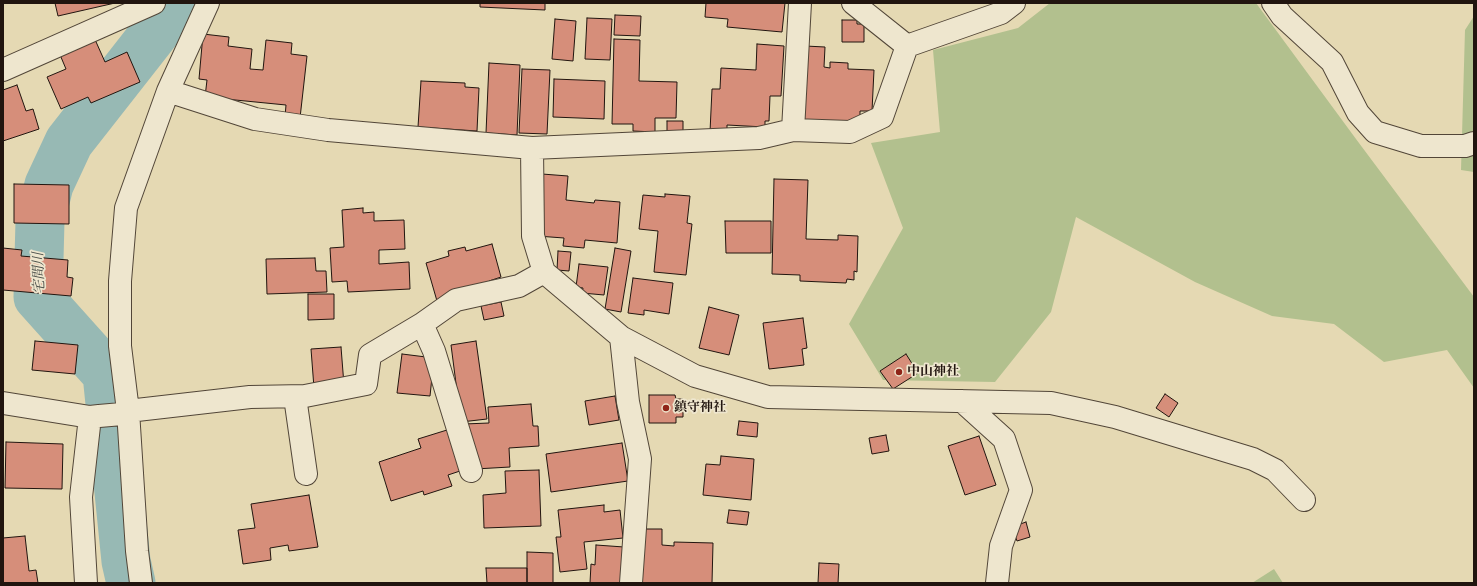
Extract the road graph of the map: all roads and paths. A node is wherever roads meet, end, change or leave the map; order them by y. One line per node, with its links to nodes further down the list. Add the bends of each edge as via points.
1 (154, 3): 8 (street)
2 (208, 3): 9 (street)
3 (800, 3): 10 (street)
4 (853, 3): 7 (street)
5 (1014, 3): 7 (street, via 1001,13)
6 (1273, 3): 11 (street, via 1282,16 1332,62 1358,113 1374,132 1420,146 1465,146)
7 (907, 46): 10 (street, via 882,118 850,132)
8 (3, 70)
9 (168, 91): 12 (street, via 255,119 328,130); 19 (street, via 126,208 120,280 120,346)
10 (793, 130): 12 (street, via 759,138)
11 (1474, 143)
12 (532, 148): 13 (street, via 533,236)
13 (544, 272): 14 (street, via 519,286 456,300); 15 (street)
14 (422, 324): 16 (street, via 370,355 366,384); 21 (street, via 434,351)
15 (621, 337): 17 (street, via 695,376 768,397); 26 (street, via 628,402 640,459)
16 (295, 396): 19 (street, via 250,397); 22 (street)
17 (962, 401): 23 (street, via 1051,403 1115,417 1253,459 1275,470); 27 (street, via 1004,439 1021,490 1001,546)
18 (3, 402): 20 (street)
19 (125, 412): 20 (street); 25 (street)
20 (95, 416): 24 (street, via 81,497)
21 (471, 471)
22 (306, 474)
23 (1304, 500)
24 (86, 583)
25 (141, 583)
26 (631, 583)
27 (997, 583)

